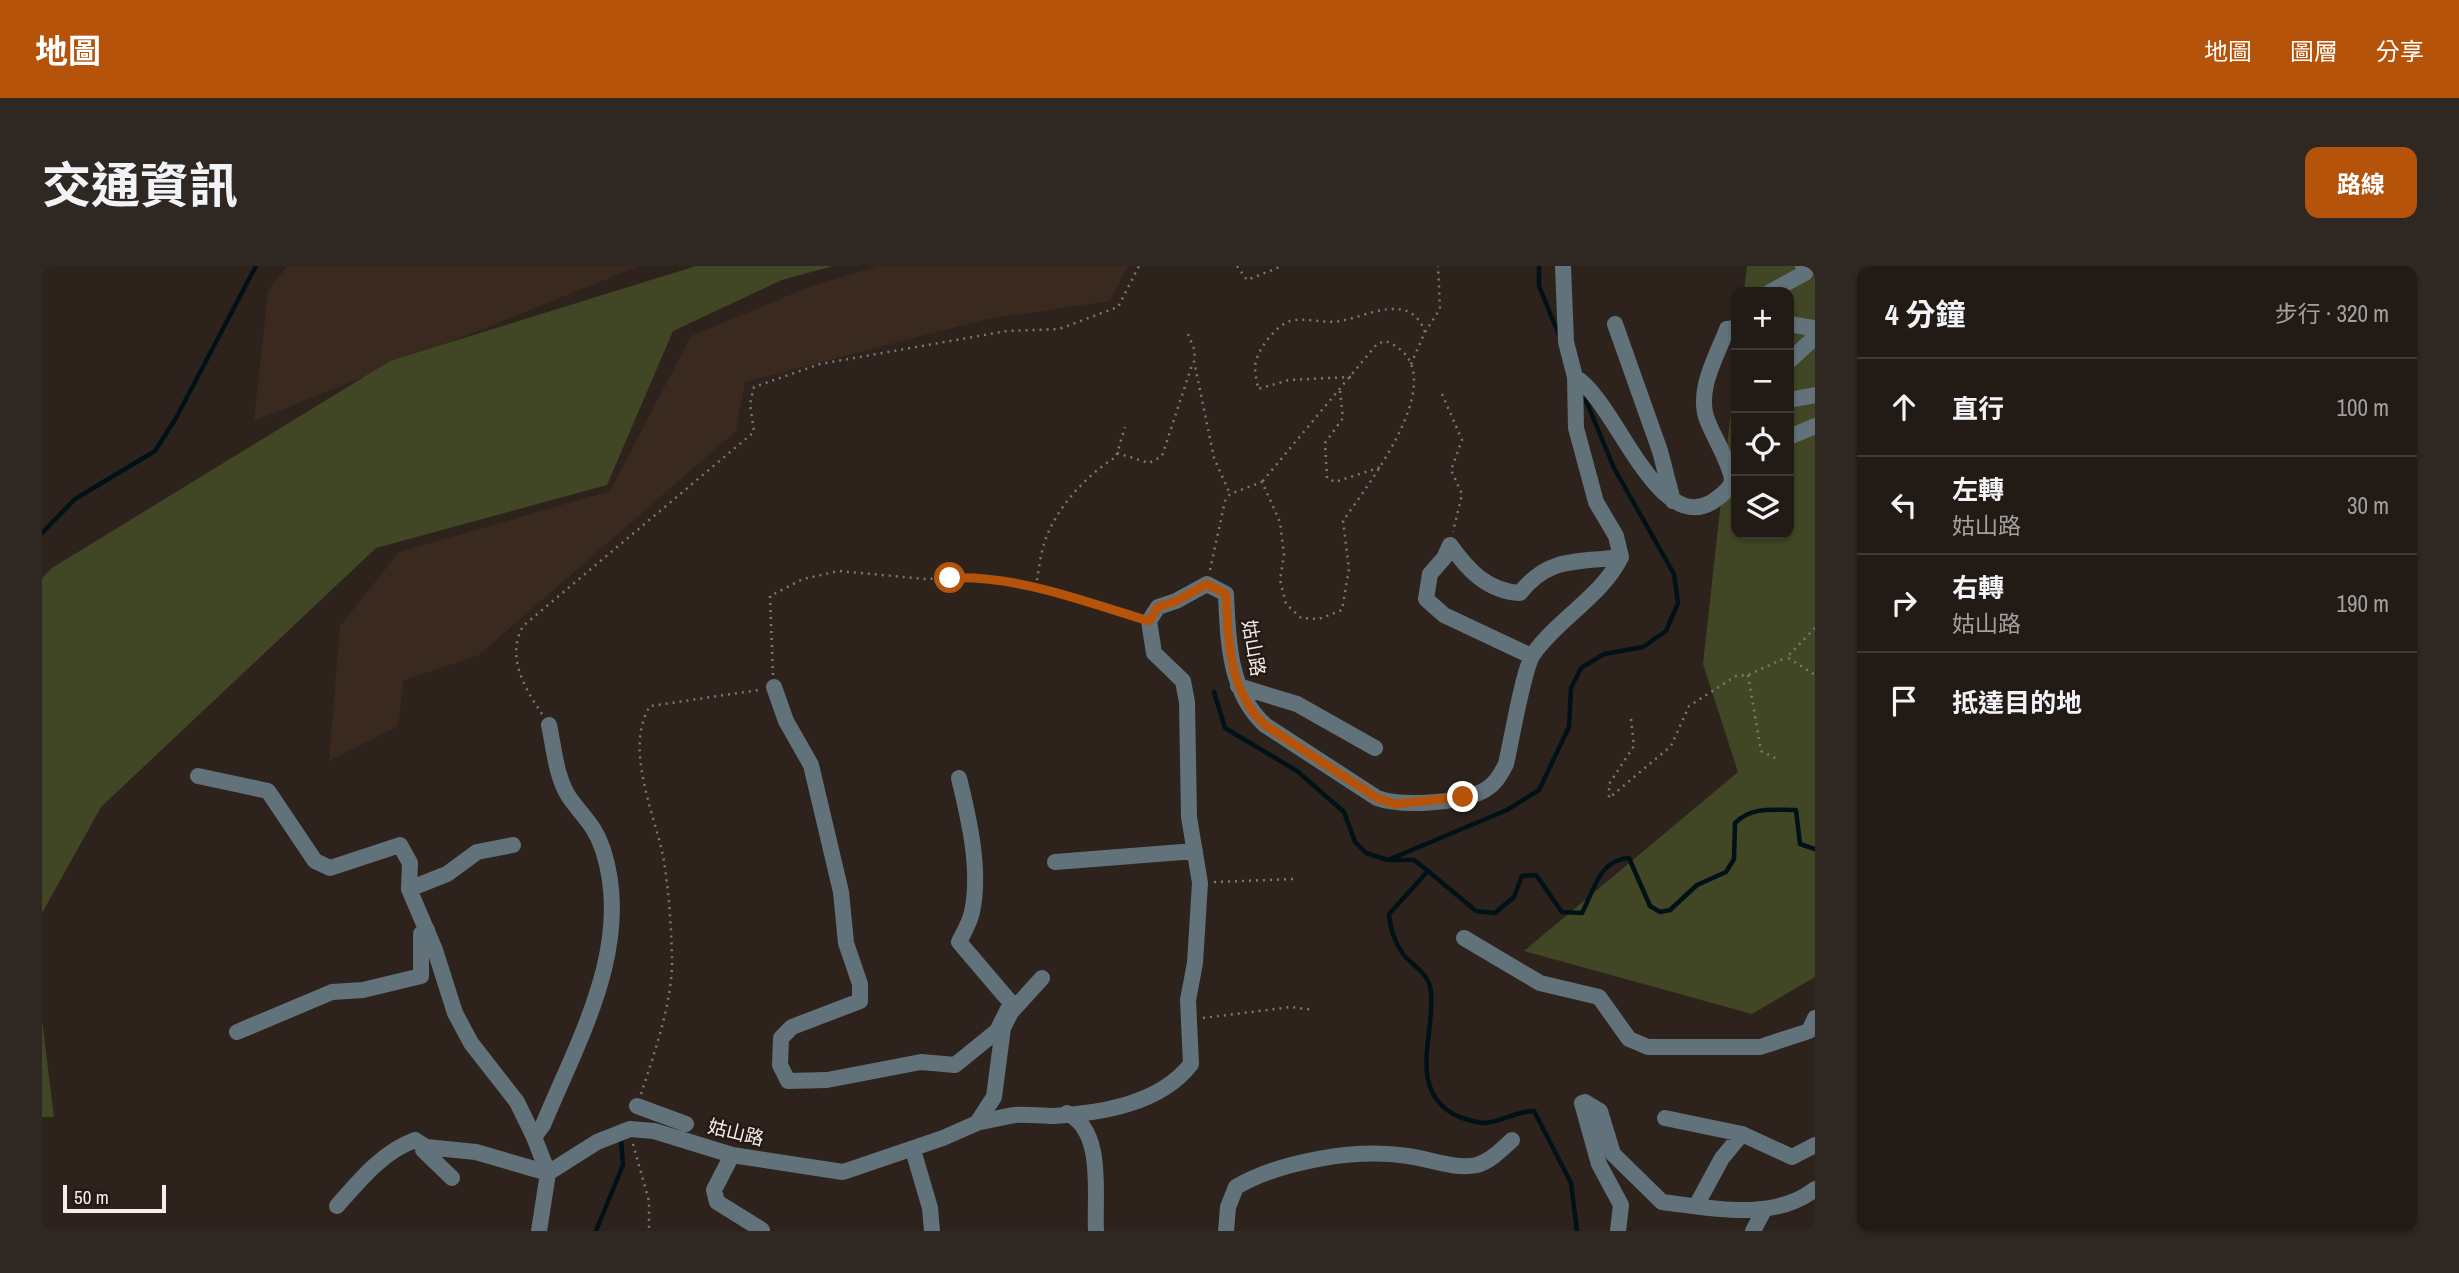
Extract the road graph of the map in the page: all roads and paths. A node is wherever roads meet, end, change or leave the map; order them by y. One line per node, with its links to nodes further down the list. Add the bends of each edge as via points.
1 (1139, 266): 45 (path, via 1118,307 1059,329 1007,331 820,364 754,387 750,404 754,432 523,626 514,642 523,685)
2 (1237, 266): 3 (path, via 1247,281)
3 (1282, 266)
4 (1438, 266): 11 (path, via 1440,309)
5 (1563, 266): 17 (street, via 1566,342)
6 (1803, 266): 7 (street, via 1805,273)
7 (1779, 287)
8 (1615, 324): 31 (street, via 1660,451)
9 (1794, 325): 13 (street, via 1813,328 1812,340)
10 (1731, 330): 27 (street, via 1703,395 1703,410)
11 (1425, 332): 15 (path); 16 (path, via 1420,318 1401,311 1376,309 1339,322 1291,321 1274,330 1255,366 1258,389 1289,380)
12 (1188, 334): 14 (path)
13 (1794, 357)
14 (1194, 361): 25 (path, via 1162,456 1149,463); 30 (path, via 1214,458)
15 (1411, 364): 16 (path, via 1401,346 1385,341 1377,344); 26 (path, via 1413,393 1407,420)
16 (1351, 377): 18 (path)
17 (1575, 377): 31 (street, via 1597,395 1656,487); 33 (street, via 1576,428 1596,502 1616,536)
18 (1340, 391): 26 (path, via 1343,418 1325,443 1327,478 1335,482); 28 (path)
19 (1442, 394): 32 (path, via 1462,440 1451,470 1462,494)
20 (1815, 395): 21 (street)
21 (1794, 399)
22 (1815, 426): 24 (street)
23 (1125, 427): 25 (path)
24 (1794, 435)
25 (1117, 453): 35 (path, via 1093,471 1067,503 1044,542)
26 (1381, 467): 28 (path, via 1343,521 1349,569 1342,610 1319,619 1301,618 1286,604 1280,580 1284,555 1280,522)
27 (1734, 476)
28 (1262, 482): 30 (path)
29 (1731, 486): 31 (street, via 1709,503 1692,508)
30 (1230, 494): 34 (path, via 1219,520)
31 (1673, 503)
32 (1450, 545): 33 (street, via 1465,566 1499,592 1520,593 1549,566); 38 (street, via 1430,574 1426,599 1444,615)
33 (1621, 557): 38 (street, 姑山路, via 1612,575)
34 (1207, 584): 36 (street, via 1158,607); 42 (street, 姑山路, via 1226,594 1228,638)
35 (1036, 587): 36 (path); 43 (path, via 976,577 925,579 839,571 803,579 770,596)
36 (1149, 621): 51 (street, 姑山路, via 1154,653 1183,681 1189,817)
37 (1815, 628): 39 (path)
38 (1531, 656): 42 (street, 姑山路, via 1499,779 1481,792 1463,797 1395,804 1377,798 1265,725 1249,711)
39 (1787, 657): 40 (path); 41 (path)
40 (1748, 675): 44 (path, via 1736,676 1689,706 1671,746 1609,798 1609,784 1634,746); 47 (path, via 1761,751)
41 (1815, 675)
42 (1238, 686): 46 (street, via 1297,704)
43 (774, 687): 49 (street, via 786,721 811,765 841,892 846,943 860,984 860,1001 792,1027 781,1038 780,1065 788,1081 827,1080 921,1062 955,1065 997,1031 1011,1003 959,942 972,913 974,886); 63 (path, via 650,706 643,716 644,785 663,859 672,961 660,1033)
44 (1631, 719)
45 (549, 725): 70 (street, via 568,795 594,824 604,852 611,908 602,983 543,1125)
46 (1375, 748)
47 (1777, 759)
48 (198, 776): 55 (street, via 268,791 315,861 330,868 400,845 410,863)
49 (960, 778)
50 (513, 845): 55 (street, via 477,852 447,874)
51 (1195, 852): 52 (street); 54 (street, 姑山路)
52 (1055, 862)
53 (1294, 879): 54 (path)
54 (1199, 883): 61 (street, 姑山路)
55 (409, 889): 56 (street)
56 (427, 930): 62 (street, via 421,933 421,976 363,990 332,992); 70 (street, via 460,1023 517,1102)
57 (1464, 938): 60 (street, via 1540,983 1599,998 1629,1039 1648,1047 1760,1047 1809,1031)
58 (1042, 978): 66 (street, via 1011,1012 1003,1028 994,1097)
59 (1314, 1010): 61 (path, via 1291,1007)
60 (1815, 1018)
61 (1189, 1020): 64 (street, 姑山路, via 1191,1064 1176,1083 1141,1100)
62 (237, 1032)
63 (637, 1106): 67 (street)
64 (1067, 1113): 66 (street, 姑山路, via 1017,1115); 86 (street, via 1079,1119 1093,1150)
65 (1665, 1118): 69 (street)
66 (977, 1123): 74 (street, 姑山路)
67 (686, 1124)
68 (630, 1129): 75 (street, 姑山路, via 654,1131); 76 (street, via 606,1137); 84 (path, via 649,1201)
69 (1742, 1133): 72 (street, via 1792,1157); 80 (street)
70 (534, 1136): 76 (street)
71 (1512, 1140): 87 (street, via 1494,1156 1470,1166 1405,1155 1334,1157 1280,1166 1236,1187)
72 (1815, 1145)
73 (426, 1147): 76 (street, via 476,1152); 77 (street, via 423,1150); 79 (street, via 415,1140 403,1144 374,1166)
74 (913, 1150): 75 (street, 姑山路, via 843,1172); 85 (street)
75 (732, 1155): 82 (street, via 714,1190 716,1202)
76 (548, 1173): 83 (street)
77 (453, 1178)
78 (1815, 1189): 81 (street, via 1802,1199)
79 (337, 1206)
80 (1696, 1206): 81 (street); 88 (street, via 1662,1202 1613,1154 1600,1111 1582,1103 1599,1164 1621,1205)
81 (1764, 1210): 89 (street)
82 (762, 1230)
83 (539, 1231)
84 (649, 1231)
85 (932, 1231)
86 (1096, 1231)
87 (1226, 1231)
88 (1618, 1231)
89 (1753, 1231)

